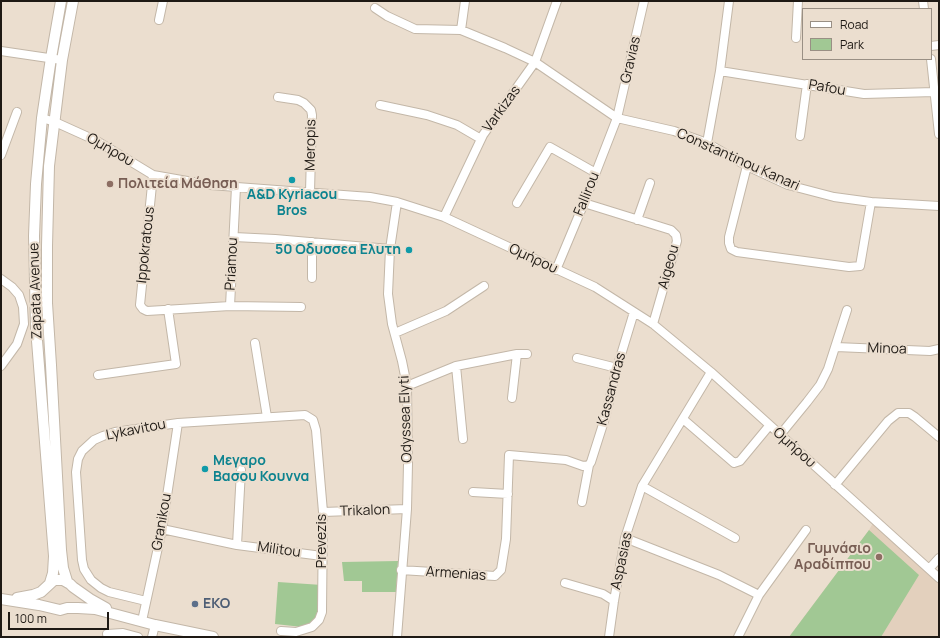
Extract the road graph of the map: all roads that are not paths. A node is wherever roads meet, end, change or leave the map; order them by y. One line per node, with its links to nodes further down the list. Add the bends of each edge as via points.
1 (61, 1): 14 (main road, Zapata Avenue)
2 (73, 1): 15 (main road, Zapata Avenue)
3 (163, 1): 10 (street)
4 (465, 1): 11 (street)
5 (557, 1): 17 (street, Varkizas)
6 (644, 1): 25 (street, Gravias)
7 (729, 1): 18 (street)
8 (798, 1): 12 (street)
9 (375, 8): 11 (street, Constantinou Kanari, via 415,29)
10 (158, 20)
11 (462, 30): 17 (street, Constantinou Kanari)
12 (796, 38)
13 (1, 51): 14 (street)
14 (51, 58): 15 (street); 24 (main road, Zapata Avenue)
15 (62, 60): 26 (main road, Zapata Avenue)
16 (931, 60): 20 (street)
17 (535, 62): 25 (street, Constantinou Kanari); 30 (street, Varkizas)
18 (720, 71): 19 (street, Pafou); 31 (street)
19 (807, 84): 20 (street, Pafou, via 864,94); 29 (street)
20 (934, 92): 27 (street)
21 (278, 98): 38 (street, Meropis, via 298,100 311,110)
22 (380, 104): 30 (street, via 457,125)
23 (17, 112): 32 (street)
24 (42, 118): 26 (street, Ομήρου); 103 (main road, Zapata Avenue, via 34,236 36,328 54,556 53,573)
25 (617, 118): 31 (street, Constantinou Kanari, via 674,132); 34 (street, Fallirou)
26 (55, 122): 35 (street, Ομήρου, via 97,141); 102 (main road, Zapata Avenue, via 49,166 47,303 63,568)
27 (939, 130): 28 (street)
28 (939, 134)
29 (800, 136)
30 (481, 139): 44 (street, Varkizas)
31 (707, 144): 33 (street, Constantinou Kanari)
32 (1, 155)
33 (747, 166): 40 (street, Constantinou Kanari, via 788,185 834,197); 40 (street, via 729,237 731,249 737,252 849,267 860,266)
34 (596, 173): 41 (street, via 550,147); 42 (street, Fallirou)
35 (153, 175): 37 (street, Ομήρου, via 210,186); 57 (street, Ippokratous, via 140,304)
36 (650, 183): 45 (street)
37 (236, 187): 38 (street, Ομήρου); 46 (street, Priamou)
38 (310, 192): 39 (street, Ομήρου)
39 (397, 202): 44 (street, Ομήρου); 48 (street, Odyssea Elyti)
40 (871, 202): 43 (street, Constantinou Kanari)
41 (517, 203)
42 (584, 204): 45 (street, Aigeou); 49 (street, Fallirou)
43 (939, 206)
44 (444, 217): 49 (street, Ομήρου)
45 (636, 220): 59 (street, Aigeou, via 671,230 677,241)
46 (234, 237): 47 (street); 53 (street, Priamou)
47 (312, 242): 48 (street); 50 (street)
48 (390, 249): 60 (street, Odyssea Elyti, via 388,294)
49 (556, 270): 58 (street, Ομήρου, via 595,287)
50 (312, 278)
51 (1, 279): 67 (street, via 19,295 24,324 17,344)
52 (484, 286): 60 (street, via 446,311)
53 (230, 306): 54 (street); 55 (street, Priamou)
54 (301, 307)
55 (168, 309): 57 (street, Priamou); 71 (street, via 176,364)
56 (847, 310): 62 (street)
57 (147, 311)
58 (634, 312): 59 (street, Ομήρου); 69 (street, Kassandras)
59 (653, 324): 70 (street, Ομήρου)
60 (395, 333): 72 (street, Odyssea Elyti)
61 (255, 343): 74 (street)
62 (836, 347): 63 (street, Minoa, via 930,351); 79 (street, via 820,385)
63 (939, 349)
64 (517, 354): 65 (street); 68 (street); 73 (street)
65 (527, 354)
66 (577, 358): 69 (street)
67 (1, 366)
68 (456, 366): 72 (street); 81 (street)
69 (617, 368): 82 (street, Kassandras, via 605,418)
70 (711, 372): 75 (street, Aspasias); 78 (street, Ομήρου)
71 (98, 375)
72 (407, 386): 89 (street, Odyssea Elyti)
73 (512, 398)
74 (267, 417): 76 (street, Lykavitou, via 300,415); 77 (street, Lykavitou)
75 (683, 419): 78 (street, via 734,463 740,461); 85 (street, Aspasias)
76 (313, 420): 90 (street, Prevezis)
77 (178, 423): 91 (street, Granikou); 106 (street, Lykavitou, via 103,436 84,448 77,462 84,569 91,580 109,592)
78 (769, 426): 79 (street, Ομήρου)
79 (780, 435): 84 (street, Ομήρου)
80 (939, 436): 84 (street, via 909,413 898,413 888,421)
81 (463, 439)
82 (589, 465): 87 (street, Armenias, via 583,466 566,460 509,455); 88 (street, Kassandras)
83 (241, 470): 95 (street, Militou)
84 (835, 485): 98 (street, Ομήρου)
85 (642, 486): 93 (street, Aspasias); 94 (street)
86 (473, 492): 87 (street)
87 (508, 494): 99 (street, Armenias, via 506,539 501,570 495,576)
88 (582, 502)
89 (407, 510): 90 (street, Trikalon); 99 (street, Odyssea Elyti)
90 (323, 512): 96 (street, Prevezis)
91 (162, 529): 95 (street, Militou); 106 (street, Granikou)
92 (806, 530): 104 (street)
93 (625, 538): 104 (street); 107 (street, Aspasias)
94 (734, 538)
95 (237, 544): 96 (street, Militou)
96 (322, 556): 112 (street, Prevezis, via 322,607 319,620 314,626 301,631)
97 (939, 558): 98 (street)
98 (929, 569): 100 (street, Ομήρου)
99 (401, 570): 118 (street, Odyssea Elyti)
100 (939, 578)
101 (566, 583): 107 (street, via 603,594)
102 (70, 584): 103 (main road, via 58,579); 109 (main road, via 74,591 74,599); 110 (main road, via 90,599)
103 (48, 585): 105 (main road, via 29,596); 108 (main road, via 44,592 45,600)
104 (759, 595): 120 (street)
105 (1, 599): 108 (main road)
106 (146, 601): 110 (street, Granikou)
107 (614, 601): 114 (street, Aspasias)
108 (52, 608): 109 (main road)
109 (67, 608): 110 (main road, via 95,609)
110 (137, 620): 111 (main road)
111 (155, 625): 116 (street); 117 (main road)
112 (281, 631)
113 (106, 634): 115 (street)
114 (609, 636): 119 (street)
115 (138, 637)
116 (152, 637)
117 (213, 637)
118 (397, 637)
119 (619, 637)
120 (738, 637)

